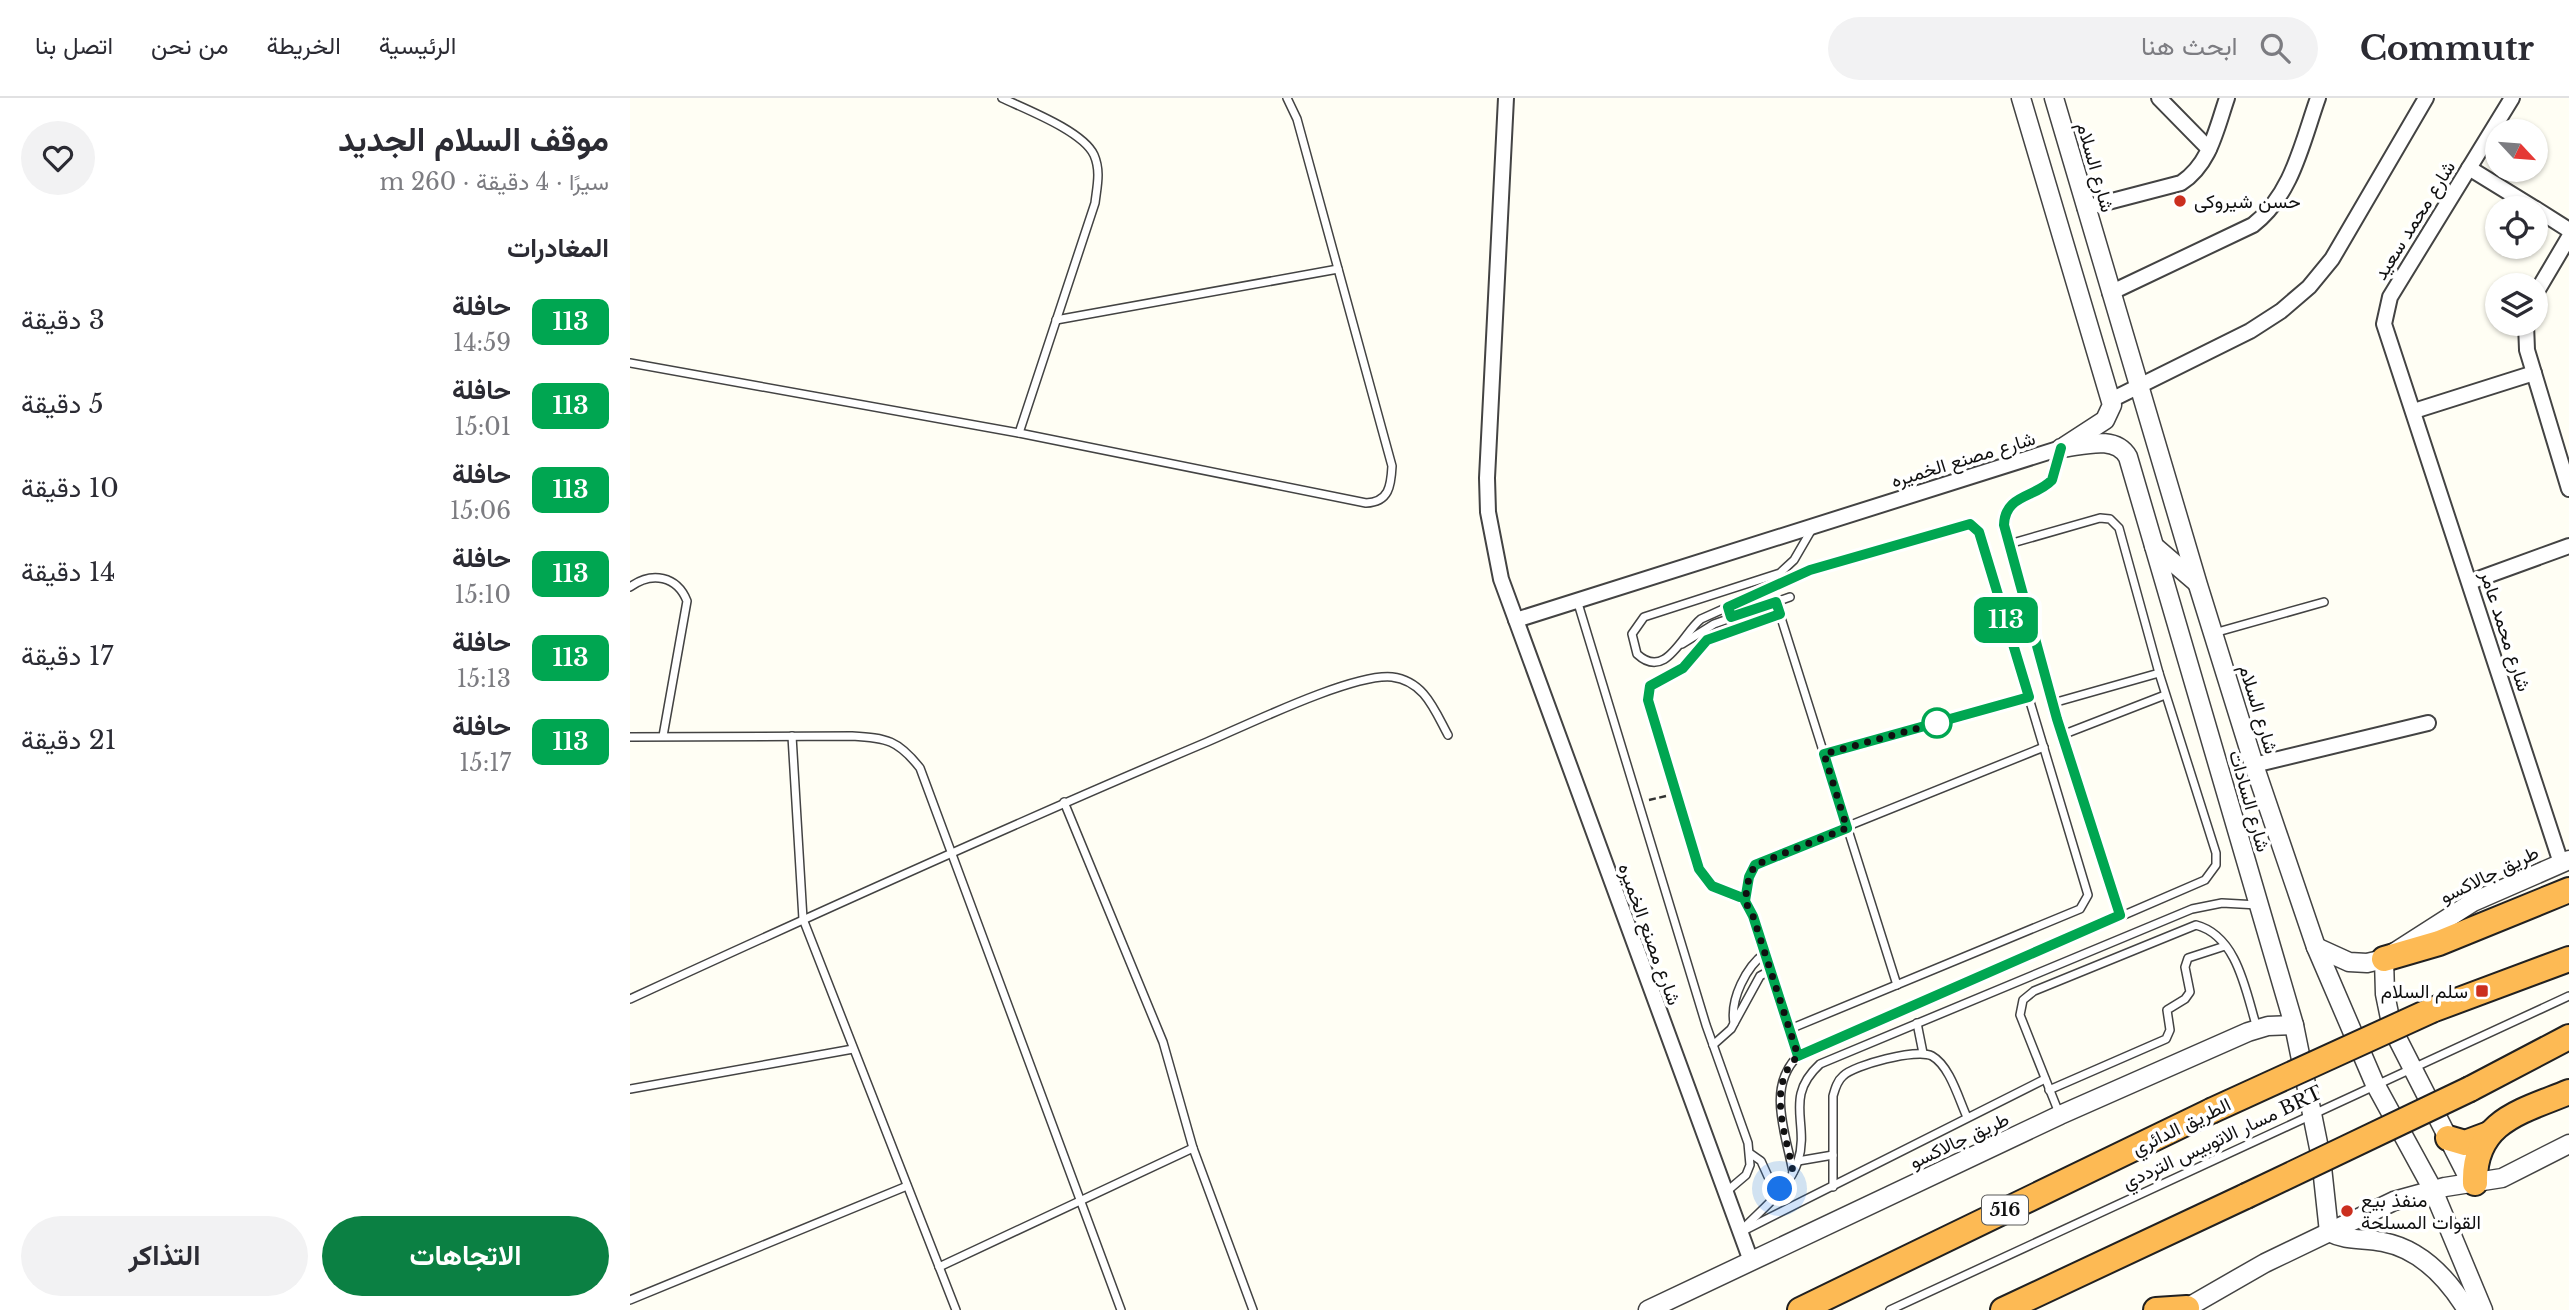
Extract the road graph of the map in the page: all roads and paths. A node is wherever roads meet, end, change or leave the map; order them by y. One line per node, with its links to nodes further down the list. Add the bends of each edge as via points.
1 (1002, 98): 11 (lane)
2 (1287, 98): 19 (lane, via 1297,119)
3 (1506, 98): 46 (street, شارع مصنع الخميره, via 1488,512 1501,579)
4 (2021, 98): 27 (street)
5 (2054, 98): 15 (street, شارع السلام)
6 (2159, 98): 12 (street)
7 (2227, 98): 12 (street)
8 (2318, 98): 21 (street, via 2281,197 2269,213 2253,225)
9 (2426, 98): 26 (street, via 2332,259 2309,287 2250,331)
10 (2512, 98): 13 (street, شارع محمد سعيد)
11 (1012, 100): 22 (lane, via 1077,136 1093,153 1099,173 1095,203)
12 (2209, 149): 15 (street, via 2194,174 2181,183)
13 (2469, 168): 14 (street); 28 (street, شارع محمد سعيد, via 2385,310 2384,324)
14 (2514, 196)
15 (2085, 208): 21 (street, شارع السلام)
16 (2548, 217): 17 (street)
17 (2569, 230)
18 (2569, 237): 20 (street)
19 (1338, 269): 22 (lane); 29 (lane, via 1392,467 1389,492 1382,500 1366,503)
20 (2548, 273)
21 (2110, 293): 26 (street, شارع السلام)
22 (1056, 320): 29 (lane)
23 (2526, 336): 25 (street)
24 (630, 363): 29 (lane)
25 (2534, 373): 28 (street); 31 (street)
26 (2138, 387): 27 (street); 37 (street, شارع السلام)
27 (2111, 400): 30 (street, via 2105,420)
28 (2414, 411): 36 (street, شارع محمد عامر)
29 (1019, 433)
30 (2061, 448): 32 (street, شارع مصنع الخميره); 33 (lane, via 2052,480 2009,506 2004,525); 34 (street, شارع السادات, via 2105,443 2125,452)
31 (2569, 489)
32 (1813, 526): 40 (street, شارع مصنع الخميره); 48 (lane, via 1780,573 1644,617 1632,634 1637,654 1649,662 1668,658)
33 (2009, 544): 49 (lane, via 2100,518 2114,522 2121,532); 52 (lane)
34 (2154, 546): 37 (street); 70 (street, شارع السادات)
35 (2569, 546): 36 (street)
36 (2470, 582): 67 (street, شارع محمد عامر)
37 (2198, 585): 47 (street, شارع السلام)
38 (630, 587): 56 (lane, via 646,578 668,580 681,587 687,601)
39 (1790, 597): 42 (lane)
40 (1577, 600): 46 (street, شارع مصنع الخميره); 64 (lane)
41 (2324, 601): 47 (lane)
42 (1776, 602): 44 (lane); 45 (lane)
43 (1728, 607): 45 (lane); 48 (lane, via 1701,619); 51 (lane, via 1810,570 1970,524 1979,532)
44 (1780, 614): 60 (lane); 62 (lane, via 1707,640 1683,668 1650,686 1648,700)
45 (1731, 617): 48 (lane)
46 (1516, 620): 110 (street, شارع مصنع الخميره)
47 (2213, 633): 61 (street, شارع السلام)
48 (1678, 646)
49 (2159, 673): 50 (lane); 52 (lane)
50 (2165, 695): 55 (lane); 71 (lane, via 2216,865 2205,880)
51 (2029, 697): 59 (lane); 60 (lane)
52 (2053, 703): 55 (lane)
53 (2428, 723): 61 (street)
54 (1448, 735): 63 (lane, via 1432,704 1414,683 1390,677 1314,696)
55 (2062, 735): 71 (lane)
56 (663, 736): 57 (lane); 58 (lane)
57 (792, 736): 66 (lane, via 882,738 903,747 920,768); 72 (lane)
58 (630, 737)
59 (2044, 747): 65 (lane); 79 (lane, via 2087,902 2080,909)
60 (1824, 754): 65 (lane)
61 (2254, 765): 74 (street, شارع السلام)
62 (1676, 793): 64 (path); 69 (lane, via 1702,876 1712,886)
63 (1063, 802): 66 (lane); 101 (lane, via 1163,1042)
64 (1639, 803): 88 (lane)
65 (1847, 828): 69 (lane, via 1759,862 1749,877); 79 (lane)
66 (949, 854): 72 (lane); 112 (lane)
67 (2565, 861): 76 (street, طريق جالاكسو, via 2473,902)
68 (2569, 890): 76 (highway, via 2439,943)
69 (1745, 901): 75 (lane)
70 (2258, 905): 82 (lane, via 2222,903 2192,909); 84 (street, شارع السادات)
71 (2120, 915): 91 (lane)
72 (803, 919): 81 (lane); 89 (lane)
73 (2225, 946): 86 (lane, via 2238,967); 92 (lane, via 2204,927 2188,926 2028,995 2020,1015); 94 (lane, via 2186,961 2190,992 2167,1010 2170,1030 2166,1039)
74 (2316, 947): 76 (street, طريق جالاكسو, via 2348,962); 109 (street, شارع السلام, via 2374,1082)
75 (1765, 953): 78 (lane); 83 (lane, via 1737,995)
76 (2384, 959): 99 (street, via 2392,1027)
77 (2569, 959): 123 (highway, الطريق الدائري / 516, bridge, via 2432,1010 2211,1111)
78 (1771, 970): 83 (lane, via 1756,981); 85 (lane)
79 (1897, 985): 85 (lane)
80 (2569, 996): 124 (lane, مسار الاتوبيس الترددي BRT)
81 (630, 999)
82 (1917, 1023): 90 (lane); 104 (lane, via 1820,1064 1808,1076 1798,1099)
83 (1734, 1024): 88 (lane)
84 (2294, 1025): 86 (street, طريق جالاكسو); 113 (street, شارع السادات, via 2321,1158)
85 (1790, 1029): 91 (lane)
86 (2258, 1029): 96 (street, طريق جالاكسو)
87 (2569, 1037): 125 (highway, bridge, via 2470,1089)
88 (1713, 1045): 102 (lane)
89 (853, 1049): 93 (lane); 107 (lane)
90 (1923, 1053): 97 (lane, via 1942,1066); 103 (lane, via 1909,1053 1842,1077 1833,1096)
91 (1798, 1056): 105 (lane, via 1783,1075 1780,1093)
92 (2045, 1079): 94 (lane); 97 (lane)
93 (630, 1089)
94 (2049, 1090): 96 (lane)
95 (2569, 1092): 98 (highway, via 2514,1115)
96 (2060, 1115): 115 (street, طريق جالاكسو)
97 (1967, 1117): 108 (lane)
98 (2489, 1134): 99 (highway, via 2465,1143); 106 (highway, via 2479,1152)
99 (2448, 1139): 106 (street)
100 (2569, 1144): 106 (street, via 2513,1174)
101 (1193, 1148): 112 (lane); 121 (lane)
102 (1751, 1154): 110 (lane, via 1746,1175); 111 (lane, via 1761,1161)
103 (1833, 1155): 104 (lane); 108 (lane)
104 (1798, 1161): 105 (lane)
105 (1793, 1172): 111 (lane)
106 (2473, 1183): 109 (street)
107 (907, 1186): 116 (lane); 117 (lane)
108 (1833, 1187): 114 (lane)
109 (2433, 1190): 113 (street, via 2394,1201); 128 (street, شارع السلام)
110 (1724, 1193): 114 (street, شارع مصنع الخميره)
111 (1776, 1194): 114 (lane)
112 (1080, 1200): 116 (lane); 120 (lane)
113 (2329, 1232): 118 (street, via 2265,1262); 127 (street, via 2340,1238 2386,1242 2419,1257 2446,1281)
114 (1739, 1233): 115 (street, شارع مصنع الخميره)
115 (1751, 1261): 122 (street, طريق جالاكسو)
116 (939, 1267): 119 (lane)
117 (630, 1300)
118 (2186, 1309): 126 (highway)
119 (956, 1310)
120 (1121, 1310)
121 (1253, 1310)
122 (1648, 1310)
123 (1800, 1310)
124 (1890, 1310)
125 (2003, 1310)
126 (2156, 1310)
127 (2466, 1310)
128 (2483, 1310)

